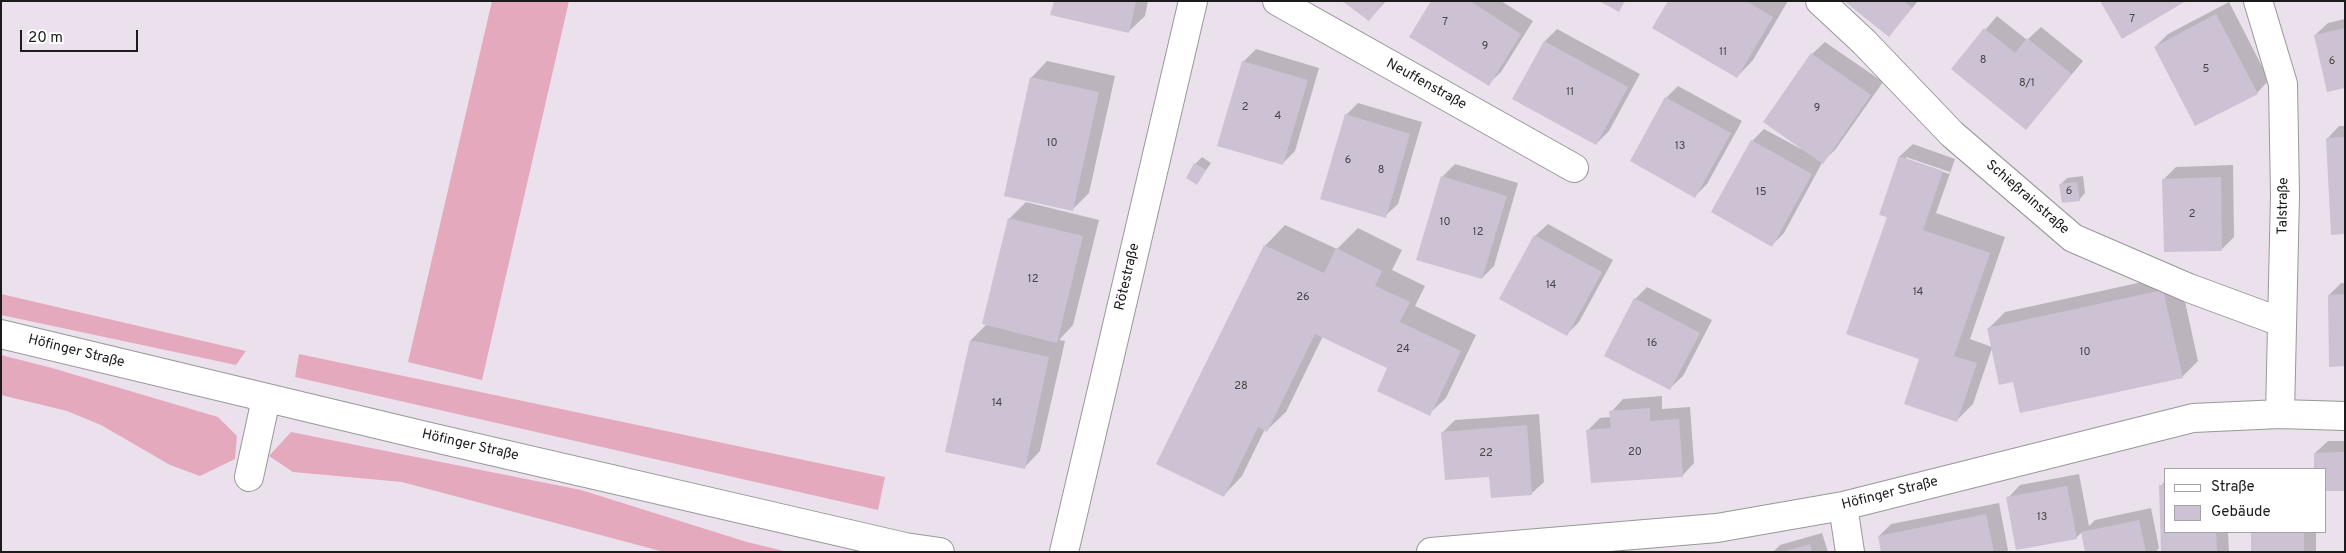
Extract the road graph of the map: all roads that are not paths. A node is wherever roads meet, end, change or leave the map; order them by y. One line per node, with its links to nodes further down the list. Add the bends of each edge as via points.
1 (1193, 1): 14 (street, Rötestraße)
2 (1277, 1): 5 (street, Neuffenstraße)
3 (1820, 1): 6 (street, Schießrainstraße, via 1952,134 2073,238 2189,288)
4 (2258, 1): 6 (street, Talstraße, via 2283,84 2285,195)
5 (1574, 168)
6 (2281, 322): 9 (street, Talstraße)
7 (1, 334): 8 (street, Höfinger Straße)
8 (266, 399): 11 (street); 13 (street, Höfinger Straße, via 905,547)
9 (2280, 414): 10 (street, Höfinger Straße); 12 (street, Höfinger Straße, via 2193,418)
10 (2345, 416)
11 (249, 477)
12 (1844, 506): 15 (street, Höfinger Straße, via 1718,528); 16 (street)
13 (940, 552)
14 (1064, 552)
15 (1431, 552)
16 (1850, 552)

